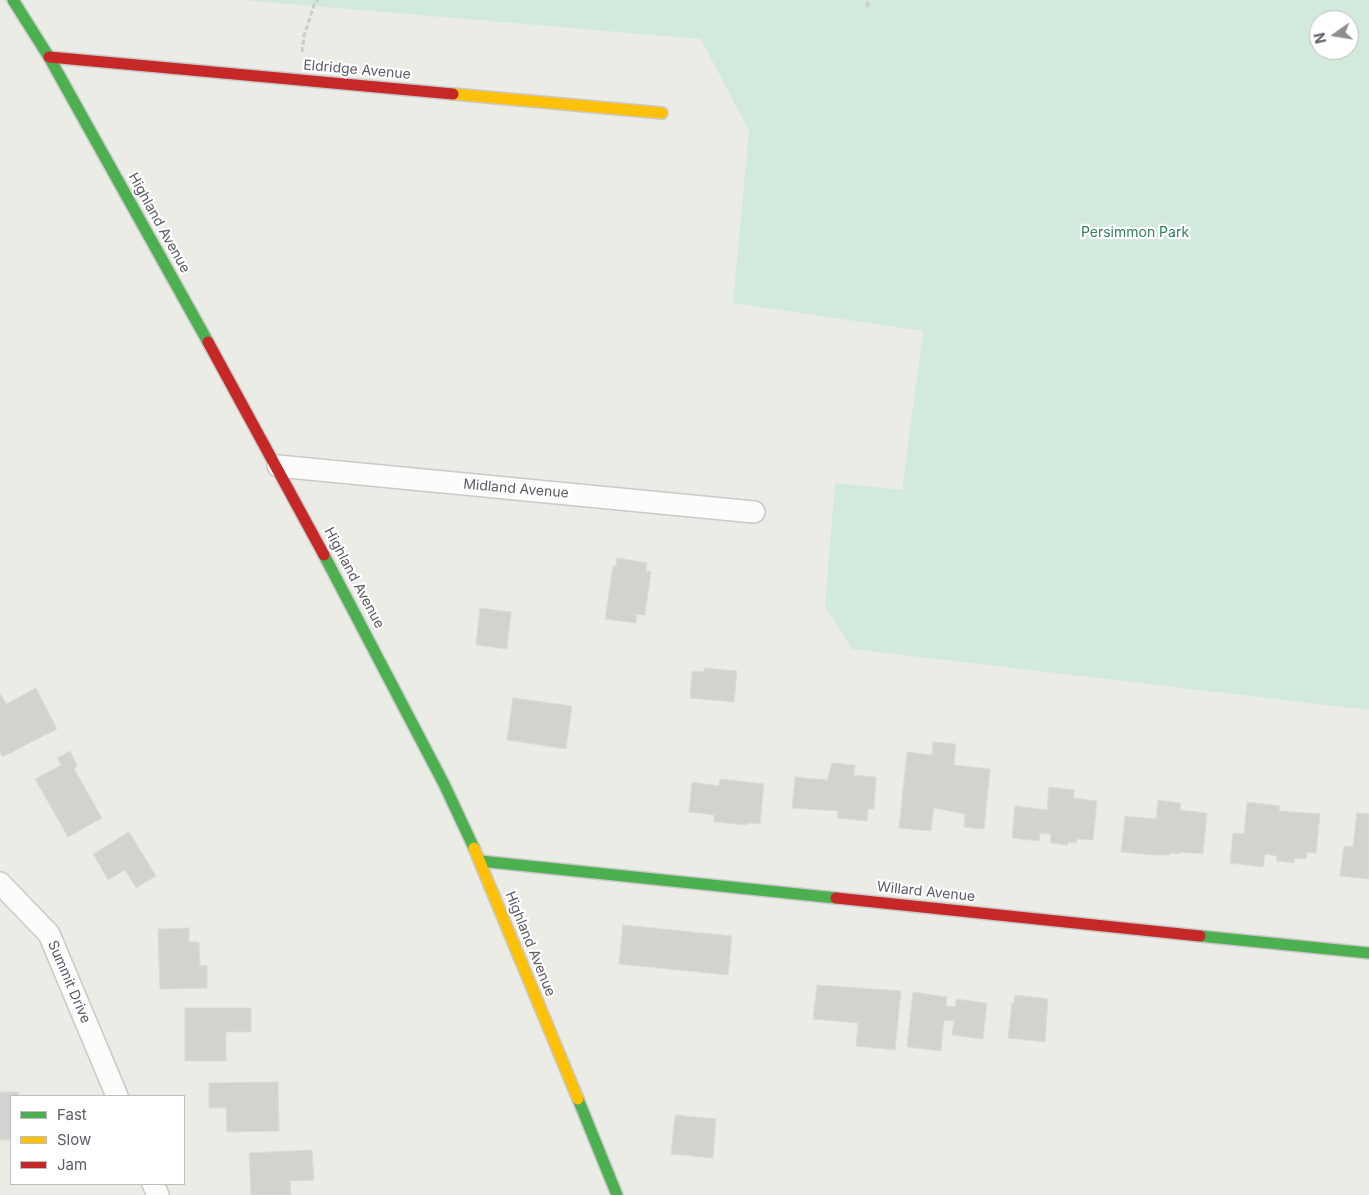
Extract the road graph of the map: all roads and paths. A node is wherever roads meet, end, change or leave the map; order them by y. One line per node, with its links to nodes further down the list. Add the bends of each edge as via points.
1 (13, 0): 5 (street, Highland Avenue)
2 (318, 0): 6 (path, via 304,36)
3 (868, 0): 4 (path)
4 (868, 7)
5 (49, 57): 6 (street, Eldridge Avenue); 8 (street, Highland Avenue)
6 (298, 80): 7 (street, Eldridge Avenue)
7 (662, 113)
8 (278, 466): 9 (street, Midland Avenue); 10 (street, Highland Avenue, via 444,784)
9 (754, 512)
10 (480, 861): 12 (street, Willard Avenue); 14 (street, Highland Avenue)
11 (0, 882): 13 (street, Summit Drive, via 49,934)
12 (1369, 953)
13 (117, 1095)
14 (617, 1195)

